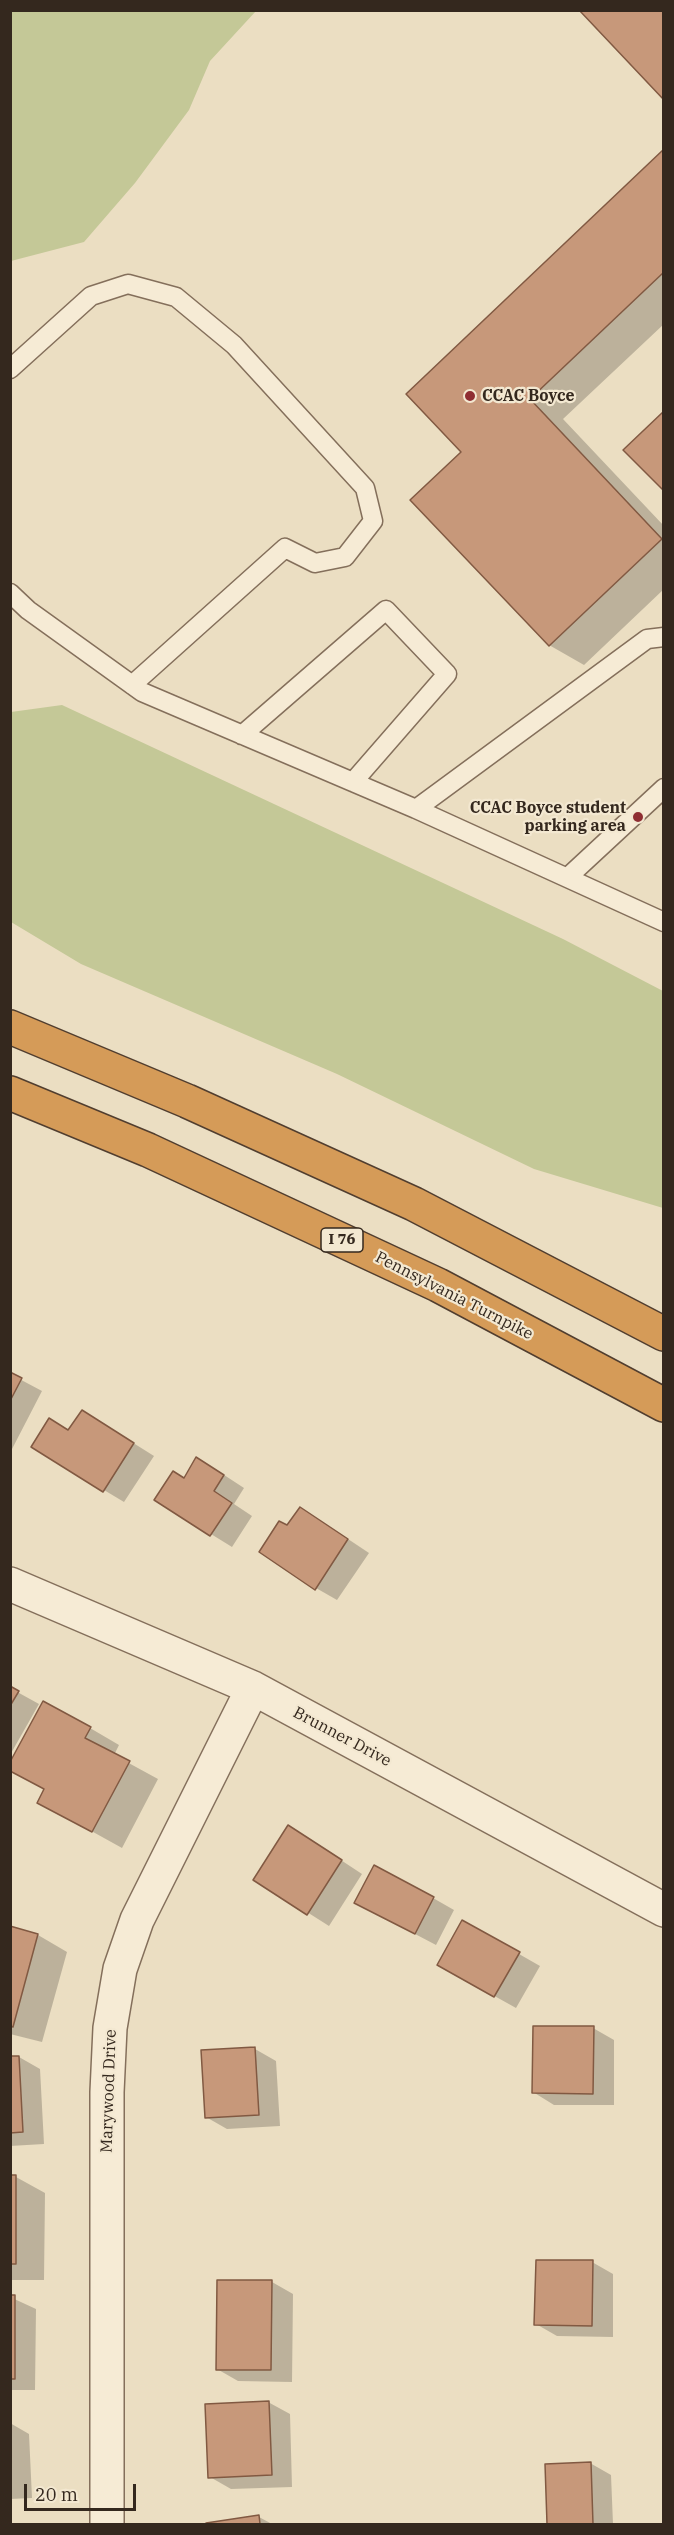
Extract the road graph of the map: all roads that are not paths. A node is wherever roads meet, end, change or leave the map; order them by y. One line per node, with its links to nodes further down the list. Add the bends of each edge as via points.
1 (10, 369): 4 (lane, via 90,296 128,285 176,297 234,345 365,488 374,521 345,556 315,563 285,548)
2 (10, 593): 4 (lane)
3 (663, 637): 8 (lane, via 647,639)
4 (132, 685): 5 (lane)
5 (242, 735): 6 (lane); 6 (lane, via 386,610 447,674)
6 (353, 782): 8 (lane)
7 (663, 788): 9 (lane)
8 (416, 809): 9 (lane)
9 (568, 877): 10 (lane)
10 (663, 922)
11 (10, 1027): 13 (highway, via 188,1101 414,1204)
12 (10, 1093): 14 (highway, Pennsylvania Turnpike / I 76, via 148,1150 438,1285)
13 (663, 1334)
14 (663, 1405)
15 (10, 1584): 16 (street, Brunner Drive)
16 (253, 1688): 17 (street, Brunner Drive); 18 (street, Marywood Drive, via 137,1920 120,1969 110,2028 107,2092)
17 (663, 1911)
18 (107, 2524)

